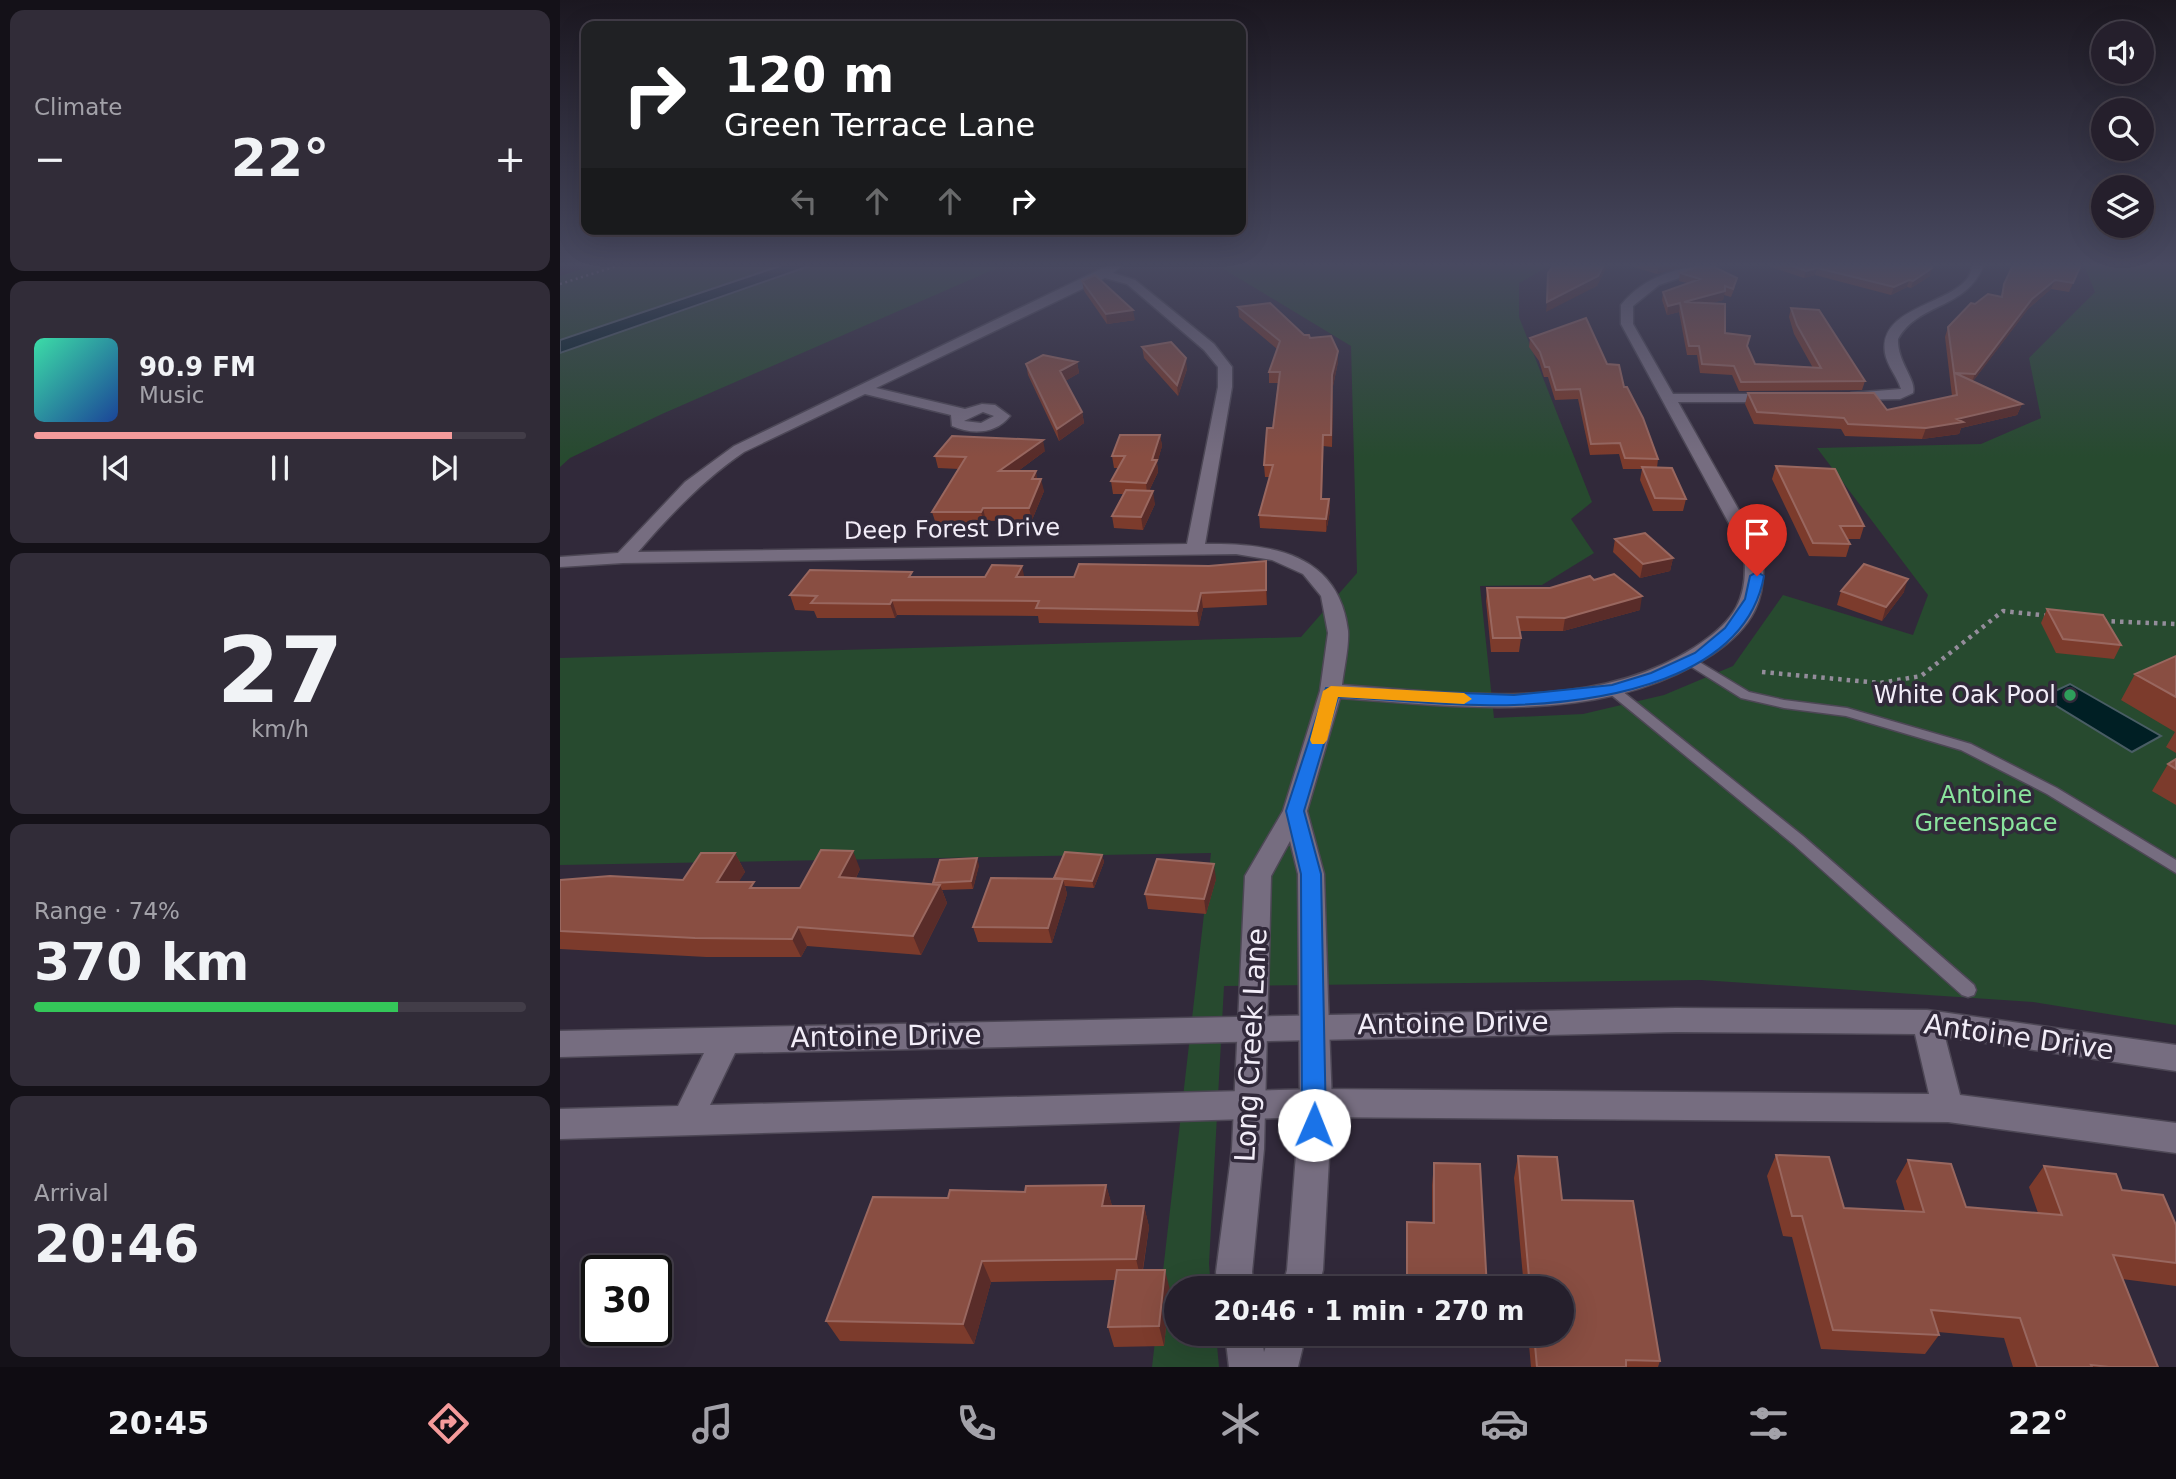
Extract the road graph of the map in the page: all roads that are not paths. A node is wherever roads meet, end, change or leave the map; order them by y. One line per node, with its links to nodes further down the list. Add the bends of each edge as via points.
1 (988, 329): 5 (street)
2 (1188, 329): 10 (street, via 1225,367)
3 (1630, 329): 7 (street)
4 (1898, 329): 6 (street, via 1891,338 1891,352 1908,390 1900,395)
5 (861, 389): 9 (street); 11 (street, via 720,461 684,491)
6 (1839, 397)
7 (1667, 398): 8 (street); 14 (street, via 1752,551 1757,576 1753,599 1730,631)
8 (1786, 398)
9 (962, 413)
10 (1195, 549): 11 (street, Deep Forest Drive); 13 (street, Deep Forest Drive, via 1276,555 1309,570)
11 (623, 558): 12 (street, Deep Forest Drive)
12 (560, 562)
13 (1330, 595): 16 (street, Long Creek Lane, via 1338,632)
14 (1691, 661): 15 (street); 18 (lane, via 1745,695 1847,712 1966,747 2052,791)
15 (1613, 690): 16 (street, via 1514,700); 19 (lane, via 1798,840)
16 (1331, 691): 17 (street, Long Creek Lane)
17 (1295, 811): 21 (street, via 1311,874); 22 (street, Long Creek Lane, via 1258,876)
18 (2176, 867)
19 (1968, 990)
20 (1927, 1022): 21 (street, Antoine Drive, via 1676,1020); 25 (street, Antoine Drive); 28 (street)
21 (1314, 1026): 22 (street, Antoine Drive); 26 (street)
22 (1254, 1027): 23 (street, Antoine Drive); 27 (street, Long Creek Lane)
23 (726, 1040): 24 (street, Antoine Drive); 29 (street)
24 (560, 1044)
25 (2176, 1058)
26 (1316, 1103): 27 (street); 28 (street); 33 (street)
27 (1250, 1105): 29 (street); 32 (street, Long Creek Lane)
28 (1948, 1108): 31 (street)
29 (687, 1120): 30 (street)
30 (560, 1124)
31 (2176, 1138)
32 (1234, 1276)
33 (1303, 1276)
34 (1245, 1346): 36 (street)
35 (1285, 1346): 37 (street)
36 (1248, 1367)
37 (1279, 1367)

